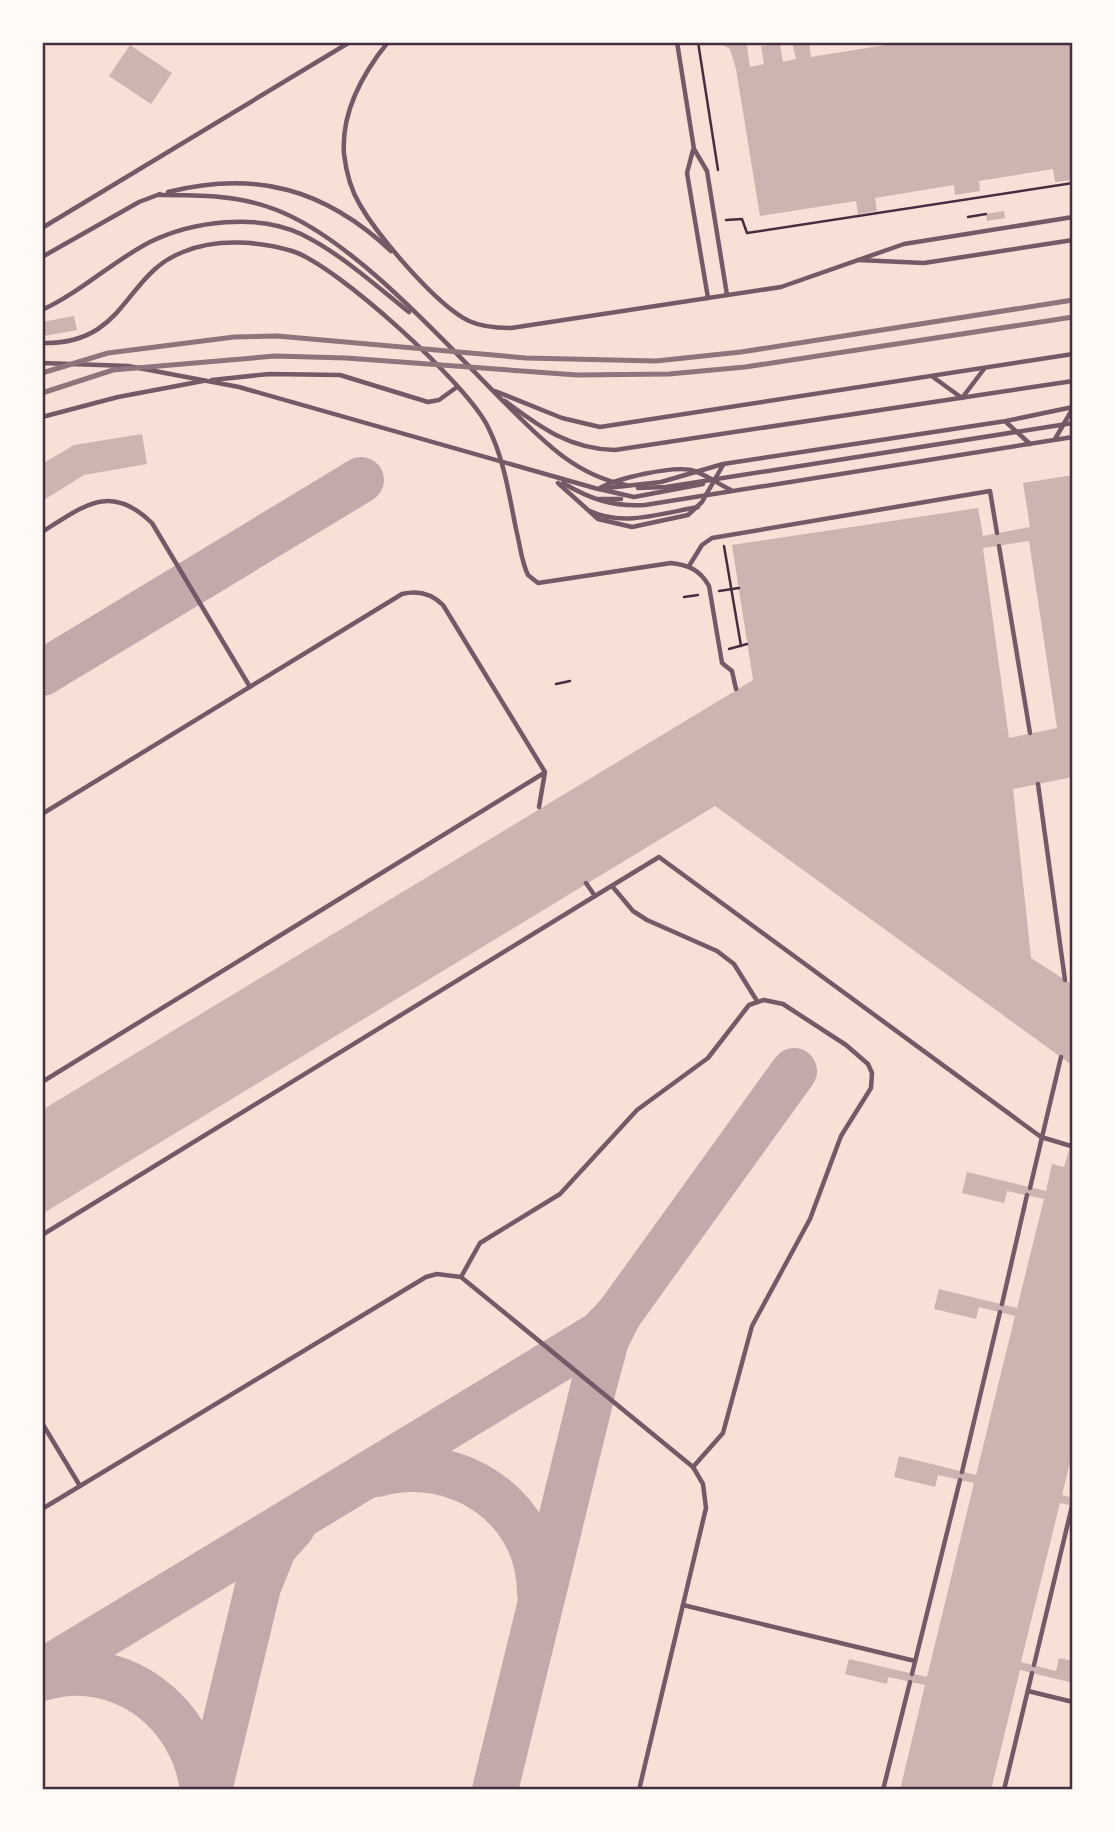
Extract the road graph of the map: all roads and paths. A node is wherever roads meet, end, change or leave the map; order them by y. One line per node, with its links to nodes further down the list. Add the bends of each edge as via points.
1 (350, 42): 13 (lane)
2 (388, 42): 17 (lane, via 371,62 353,99 344,152 358,203)
3 (677, 42): 5 (lane)
4 (698, 42): 6 (path)
5 (694, 149): 18 (lane, via 707,171); 19 (lane, via 687,173)
6 (719, 171)
7 (1073, 183): 9 (path, via 747,233 742,219 726,220)
8 (159, 194): 15 (lane); 17 (lane, via 238,181 280,186 351,218); 21 (lane, via 234,198 286,215 341,248)
9 (724, 208)
10 (986, 214): 11 (path)
11 (968, 217)
12 (1073, 217): 16 (lane, via 904,244)
13 (42, 228)
14 (1073, 240): 16 (lane, via 924,263)
15 (42, 257)
16 (857, 260): 18 (lane, via 781,286)
17 (410, 268): 19 (lane, via 467,320 498,328)
18 (727, 295): 19 (lane)
19 (708, 298)
20 (42, 310): 21 (lane, via 149,243 190,228 249,223 285,229 316,242)
21 (426, 325): 29 (lane)
22 (42, 343): 28 (lane, via 94,333 111,321 155,270 183,252 228,243 263,245 295,252 322,267 404,332)
23 (1073, 354): 25 (lane)
24 (42, 363): 40 (lane, via 128,366 239,387)
25 (984, 368): 26 (lane); 30 (lane)
26 (933, 376): 29 (lane, via 600,427 562,418); 30 (lane)
27 (1073, 380): 30 (lane)
28 (457, 387): 32 (lane, via 428,402 340,374 269,374 177,386); 53 (lane, via 487,425 508,484 524,566 538,583 671,563)
29 (491, 389): 30 (lane, via 549,434 586,447 615,450); 34 (lane, via 572,464 607,482 637,488)
30 (962, 398)
31 (1073, 408): 33 (lane); 36 (lane)
32 (42, 416)
33 (1006, 421): 37 (lane); 38 (lane)
34 (1073, 423)
35 (1073, 437): 36 (lane)
36 (1054, 440): 37 (lane)
37 (1030, 444): 43 (lane)
38 (723, 464): 39 (lane); 41 (lane)
39 (698, 472): 41 (lane); 42 (lane, via 661,482); 42 (lane, via 684,469 639,476)
40 (554, 477): 42 (lane); 46 (lane); 47 (lane)
41 (714, 482): 43 (lane); 44 (lane); 45 (lane)
42 (598, 489): 45 (lane)
43 (731, 490): 44 (lane)
44 (707, 494): 46 (lane, via 632,506); 48 (lane)
45 (634, 497): 46 (lane)
46 (591, 499)
47 (578, 503): 48 (lane, via 606,517 625,519); 48 (lane, via 598,519 623,527 674,520)
48 (698, 507)
49 (42, 532): 57 (lane, via 89,504 109,500 135,507 152,523)
50 (997, 533): 51 (lane, via 990,491)
51 (712, 538): 53 (lane); 54 (path, via 726,548)
52 (999, 545): 59 (lane)
53 (689, 566): 58 (lane, via 709,586 722,663 732,671)
54 (741, 646)
55 (570, 681): 56 (path)
56 (556, 684)
57 (250, 687): 60 (lane, via 402,594 426,594 443,605); 63 (lane)
58 (736, 689)
59 (1030, 733)
60 (545, 772): 62 (lane); 70 (lane)
61 (1038, 784): 67 (lane)
62 (539, 807)
63 (42, 814)
64 (586, 883): 66 (lane)
65 (612, 886): 66 (lane); 68 (lane, via 647,920 717,951 734,964); 71 (lane, via 659,857)
66 (595, 896): 75 (lane)
67 (1065, 980)
68 (757, 1001): 76 (lane, via 708,1058 638,1110 560,1194 480,1243); 80 (lane, via 783,1004 814,1022 868,1064 873,1081 835,1148 810,1219 752,1326 723,1433)
69 (1061, 1057): 71 (lane)
70 (42, 1082)
71 (1041, 1137): 72 (lane); 73 (lane)
72 (1071, 1146)
73 (1030, 1188)
74 (1027, 1195): 77 (lane)
75 (42, 1234)
76 (461, 1277): 80 (lane); 83 (lane, via 437,1274 426,1278)
77 (1002, 1304)
78 (1000, 1312): 81 (lane)
79 (42, 1423): 83 (lane)
80 (693, 1466): 86 (lane, via 703,1484 706,1508)
81 (962, 1472)
82 (960, 1480): 87 (lane)
83 (80, 1486): 85 (lane)
84 (1072, 1506): 88 (lane)
85 (42, 1509)
86 (683, 1605): 87 (lane); 94 (lane)
87 (915, 1661): 89 (lane)
88 (1034, 1665)
89 (912, 1674)
90 (1032, 1674): 92 (lane)
91 (909, 1682): 95 (lane)
92 (1028, 1691): 93 (lane); 96 (lane)
93 (1073, 1702)
94 (639, 1790)
95 (883, 1790)
96 (1004, 1790)

